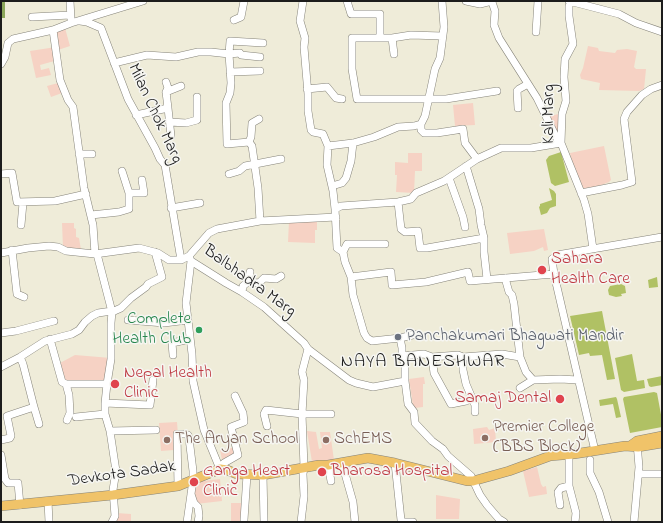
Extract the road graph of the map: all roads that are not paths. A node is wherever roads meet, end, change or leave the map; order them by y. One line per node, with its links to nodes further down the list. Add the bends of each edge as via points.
1 (70, 1): 11 (street)
2 (143, 1): 14 (street)
3 (244, 1): 13 (street, via 241,17)
4 (303, 1): 34 (street, via 300,21 305,38)
5 (347, 1): 20 (street, via 351,14 380,14)
6 (442, 1): 19 (street)
7 (466, 1): 8 (street, via 480,4)
8 (492, 1): 31 (street, via 495,11 494,24 499,38)
9 (538, 1): 17 (street)
10 (570, 1): 18 (street, via 619,14); 49 (street, Kali Marg, via 569,16 574,39 565,60 566,101 562,114)
11 (70, 15): 12 (street); 15 (street)
12 (32, 17)
13 (234, 20)
14 (80, 21): 15 (street); 26 (street, Milan Chok Marg, via 101,28)
15 (71, 23): 16 (street)
16 (53, 30): 27 (street, via 10,41); 51 (street, via 60,80 73,107)
17 (536, 32)
18 (662, 32)
19 (442, 36): 21 (street, via 411,35); 38 (street, via 440,58)
20 (380, 37): 21 (street); 38 (street, via 352,38 352,69 357,99)
21 (392, 38): 24 (street)
22 (263, 43): 23 (street, via 230,41)
23 (229, 54): 25 (street, via 240,53); 26 (street, via 198,52 176,57 147,55); 29 (street)
24 (394, 54)
25 (260, 57)
26 (114, 63): 42 (street, Milan Chok Marg)
27 (1, 64)
28 (260, 71): 29 (street)
29 (230, 72): 47 (street, via 230,93 226,103 226,142)
30 (166, 82): 36 (street)
31 (528, 84): 41 (street, via 517,92); 49 (street)
32 (662, 85): 64 (street, via 642,95 624,119 632,182)
33 (181, 86): 36 (street)
34 (307, 89): 39 (street, via 327,87 336,98); 50 (street, via 311,130 323,134)
35 (497, 91): 38 (street, via 446,99)
36 (166, 92): 40 (street)
37 (197, 97): 44 (street, via 197,120 186,123)
38 (428, 98): 45 (street)
39 (342, 99)
40 (168, 108): 42 (street); 44 (street)
41 (518, 108)
42 (136, 115): 69 (street, Milan Chok Marg, via 166,168)
43 (259, 119): 47 (street, via 252,123)
44 (170, 122): 46 (street)
45 (421, 124): 48 (street, via 398,127); 54 (street, via 421,130 424,132 463,129 465,142)
46 (170, 136)
47 (249, 142): 55 (street, via 252,146)
48 (353, 143): 50 (street); 62 (street, via 346,178 342,183)
49 (560, 143): 54 (street, via 531,148 501,148); 64 (street, Kali Marg)
50 (328, 146): 62 (street, via 327,165)
51 (79, 154): 52 (street); 65 (street)
52 (92, 154)
53 (281, 159): 55 (street)
54 (477, 159): 56 (street)
55 (254, 165): 59 (street, via 245,166); 73 (street)
56 (466, 166): 60 (street); 77 (street, via 479,209)
57 (122, 171): 63 (street)
58 (1, 174): 66 (street, via 12,172 16,202)
59 (229, 174)
60 (449, 178): 67 (street, via 416,193 411,199); 75 (street)
61 (142, 180): 63 (street, via 144,193)
62 (332, 186): 70 (street)
63 (129, 193): 71 (street, via 130,208)
64 (581, 193): 80 (street, Kali Marg, via 590,214)
65 (86, 194): 66 (street, via 55,201); 71 (street)
66 (23, 202): 74 (street)
67 (398, 202): 70 (street, via 341,206); 77 (street, via 401,229 405,232 418,231 420,248)
68 (200, 203): 69 (street)
69 (171, 208): 86 (street, Milan Chok Marg)
70 (335, 209): 72 (street)
71 (91, 215): 84 (street)
72 (336, 217): 73 (street); 83 (street, via 337,248)
73 (260, 221): 85 (street, via 217,229 209,233)
74 (21, 226)
75 (465, 227)
76 (662, 237): 80 (street)
77 (484, 238): 92 (street)
78 (385, 244): 83 (street, via 347,244)
79 (12, 250): 81 (street); 84 (street, via 49,246 66,251); 95 (street, via 17,294)
80 (593, 250): 88 (street, via 554,256)
81 (1, 252)
82 (155, 252): 84 (street, via 139,248); 86 (street, via 169,260); 96 (street, via 162,277 148,284 121,308)
83 (342, 252): 90 (street)
84 (96, 254): 96 (street)
85 (190, 259): 86 (street); 94 (street, Balbhadra Marg); 98 (street, via 186,303)
86 (181, 260)
87 (250, 272): 93 (street)
88 (554, 274): 91 (street); 115 (street)
89 (282, 276): 93 (street, via 276,279 264,278 259,283)
90 (351, 277): 92 (street, via 391,272 392,285 426,282 468,272 470,281); 102 (street, via 359,319 367,338 372,341)
91 (505, 278): 92 (street); 111 (street, via 514,304)
92 (487, 279)
93 (248, 282): 94 (street, via 243,286)
94 (242, 292): 105 (street, Balbhadra Marg, via 264,308)
95 (24, 297)
96 (112, 312): 103 (street, via 92,316 72,334); 118 (street, via 111,359)
97 (128, 320): 98 (street, via 164,323)
98 (188, 320): 104 (street)
99 (54, 321): 100 (street)
100 (1, 333)
101 (417, 334): 102 (street)
102 (400, 338): 107 (street)
103 (50, 339): 108 (street); 117 (street, via 62,382)
104 (190, 339): 106 (street, via 172,343); 146 (street, via 193,380 204,430)
105 (308, 349): 116 (street, Balbhadra Marg, via 356,384 374,387); 126 (street, via 302,372)
106 (172, 355)
107 (402, 356): 109 (street, via 424,354); 116 (street)
108 (20, 357): 112 (street); 123 (street)
109 (432, 357): 110 (street); 121 (street, via 434,373 451,404)
110 (463, 357): 111 (street, via 502,354); 124 (street, via 466,384 475,405)
111 (520, 357): 114 (street)
112 (1, 368)
113 (154, 380): 122 (street, via 150,405)
114 (532, 380): 115 (street); 119 (street)
115 (578, 380): 138 (street)
116 (405, 381): 153 (street, via 408,404 414,412 415,423 471,476)
117 (66, 384): 118 (street); 129 (street, via 70,413)
118 (107, 384): 122 (street)
119 (520, 388)
120 (235, 396): 146 (street, via 244,422 230,427 238,455 224,463)
121 (466, 401)
122 (105, 403): 125 (street)
123 (34, 407): 130 (street); 135 (street, via 7,416 11,436)
124 (475, 412)
125 (105, 414): 128 (street); 133 (street)
126 (302, 414): 127 (street); 131 (street, via 266,410 264,414); 145 (street)
127 (331, 414)
128 (76, 417)
129 (67, 420)
130 (38, 422)
131 (267, 426)
132 (156, 430): 133 (street)
133 (110, 431): 157 (street, via 116,471)
134 (662, 436): 137 (main road)
135 (1, 440)
136 (662, 443): 137 (main road)
137 (635, 445): 138 (main road); 147 (street, via 639,457)
138 (595, 451): 153 (main road, via 550,456)
139 (1, 455): 159 (street, via 5,479 8,483 18,483)
140 (568, 459): 155 (street)
141 (590, 460): 174 (street, via 590,473)
142 (342, 463): 143 (main road, via 368,458); 144 (main road); 169 (street, via 353,502)
143 (395, 463): 153 (main road); 170 (street)
144 (328, 465): 145 (main road); 152 (street)
145 (304, 467): 150 (main road); 168 (street, via 304,505)
146 (220, 469): 149 (main road); 151 (main road, Devkota Sadak)
147 (639, 474): 148 (street); 175 (street)
148 (662, 474)
149 (247, 475): 150 (main road); 162 (street)
150 (263, 475): 167 (street)
151 (193, 480): 154 (main road, Devkota Sadak); 154 (street, via 188,435 177,434); 156 (street)
152 (331, 481)
153 (473, 481): 172 (street, via 487,505)
154 (178, 486): 157 (main road, Devkota Sadak)
155 (569, 486): 160 (street, via 561,488 558,492); 173 (street, via 576,513)
156 (191, 492): 165 (street); 166 (street, via 198,507)
157 (114, 495): 158 (main road, Devkota Sadak); 164 (street, via 115,516)
158 (48, 501): 159 (main road, Devkota Sadak); 163 (street)
159 (20, 504): 161 (main road, Devkota Sadak)
160 (560, 505)
161 (1, 506)
162 (244, 520)
163 (49, 522)
164 (112, 522)
165 (187, 522)
166 (198, 522)
167 (264, 522)
168 (301, 522)
169 (354, 522)
170 (402, 522): 171 (street)
171 (413, 522)
172 (504, 522)
173 (575, 522)
174 (608, 522)
175 (634, 522)

